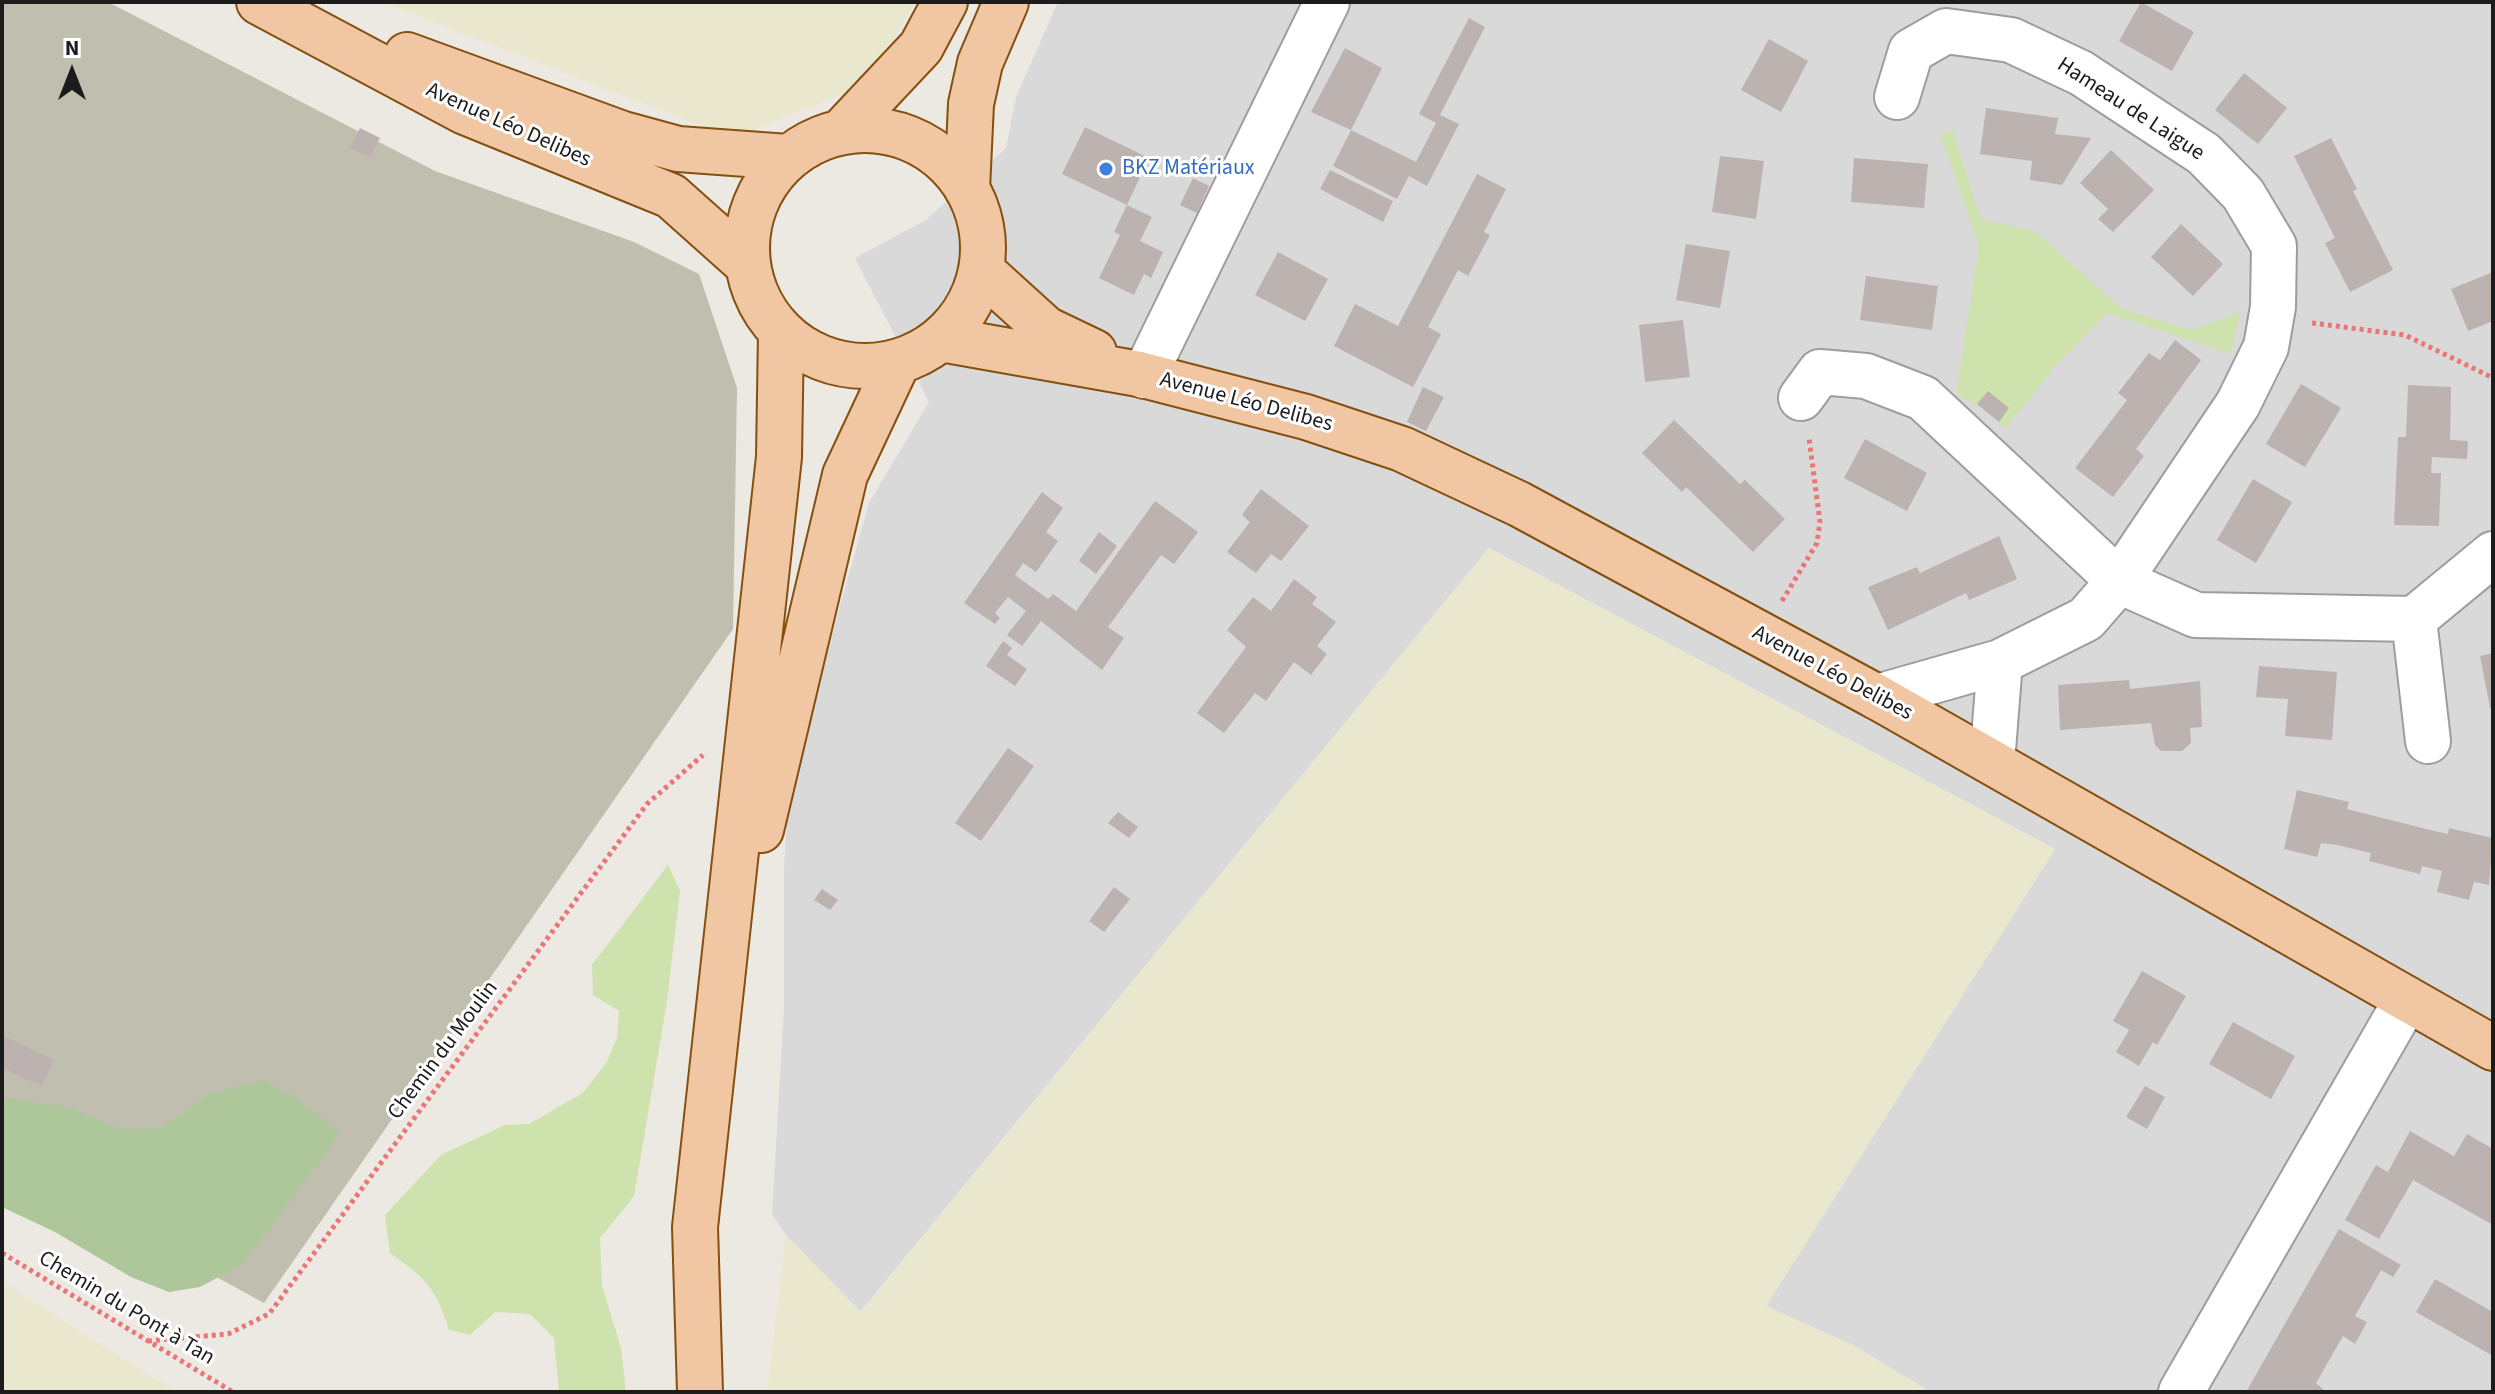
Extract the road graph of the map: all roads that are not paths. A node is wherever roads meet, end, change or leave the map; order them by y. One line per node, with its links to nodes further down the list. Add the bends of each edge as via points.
1 (260, 2): 7 (main road, Avenue Léo Delibes, via 623,134 678,149); 9 (main road, Avenue Léo Delibes, via 465,112 671,196)
2 (945, 2): 6 (main road, via 921,47)
3 (1006, 2): 8 (main road, via 980,63 971,104)
4 (1327, 2): 14 (street)
5 (1897, 97): 17 (street, Hameau de Laigue, via 1911,51 1946,31 2011,40 2081,73 2204,154 2243,194 2274,246 2266,347 2238,404)
6 (844, 129): 7 (main road); 8 (main road, via 882,131 916,142 945,161)
7 (788, 157): 9 (main road, via 762,187 748,224)
8 (967, 189): 10 (main road, via 981,228)
9 (746, 263): 11 (main road, via 758,301)
10 (981, 270): 12 (main road, via 967,309); 14 (main road, Avenue Léo Delibes, via 1046,329)
11 (781, 333): 13 (main road, via 806,352 836,364); 23 (main road, via 779,457)
12 (941, 339): 13 (main road); 14 (main road, Avenue Léo Delibes)
13 (898, 362): 23 (main road, via 845,475)
14 (1142, 375): 20 (main road, Avenue Léo Delibes, via 1306,417 1402,449 1519,504)
15 (1801, 398): 17 (street, via 1820,372 1866,376 1923,398)
16 (2493, 554): 18 (street)
17 (2119, 581): 18 (street, via 2196,615); 19 (street, Hameau de Laigue, via 2086,619)
18 (2414, 619): 21 (street)
19 (2000, 662): 20 (street, Hameau de Laigue); 22 (street)
20 (1877, 697): 22 (main road, Avenue Léo Delibes)
21 (2428, 741)
22 (1992, 762): 24 (main road, Avenue Léo Delibes)
23 (723, 988): 26 (main road, via 695,1227)
24 (2407, 999): 25 (main road, Avenue Léo Delibes); 27 (street)
25 (2493, 1048)
26 (700, 1392)
27 (2181, 1392)

